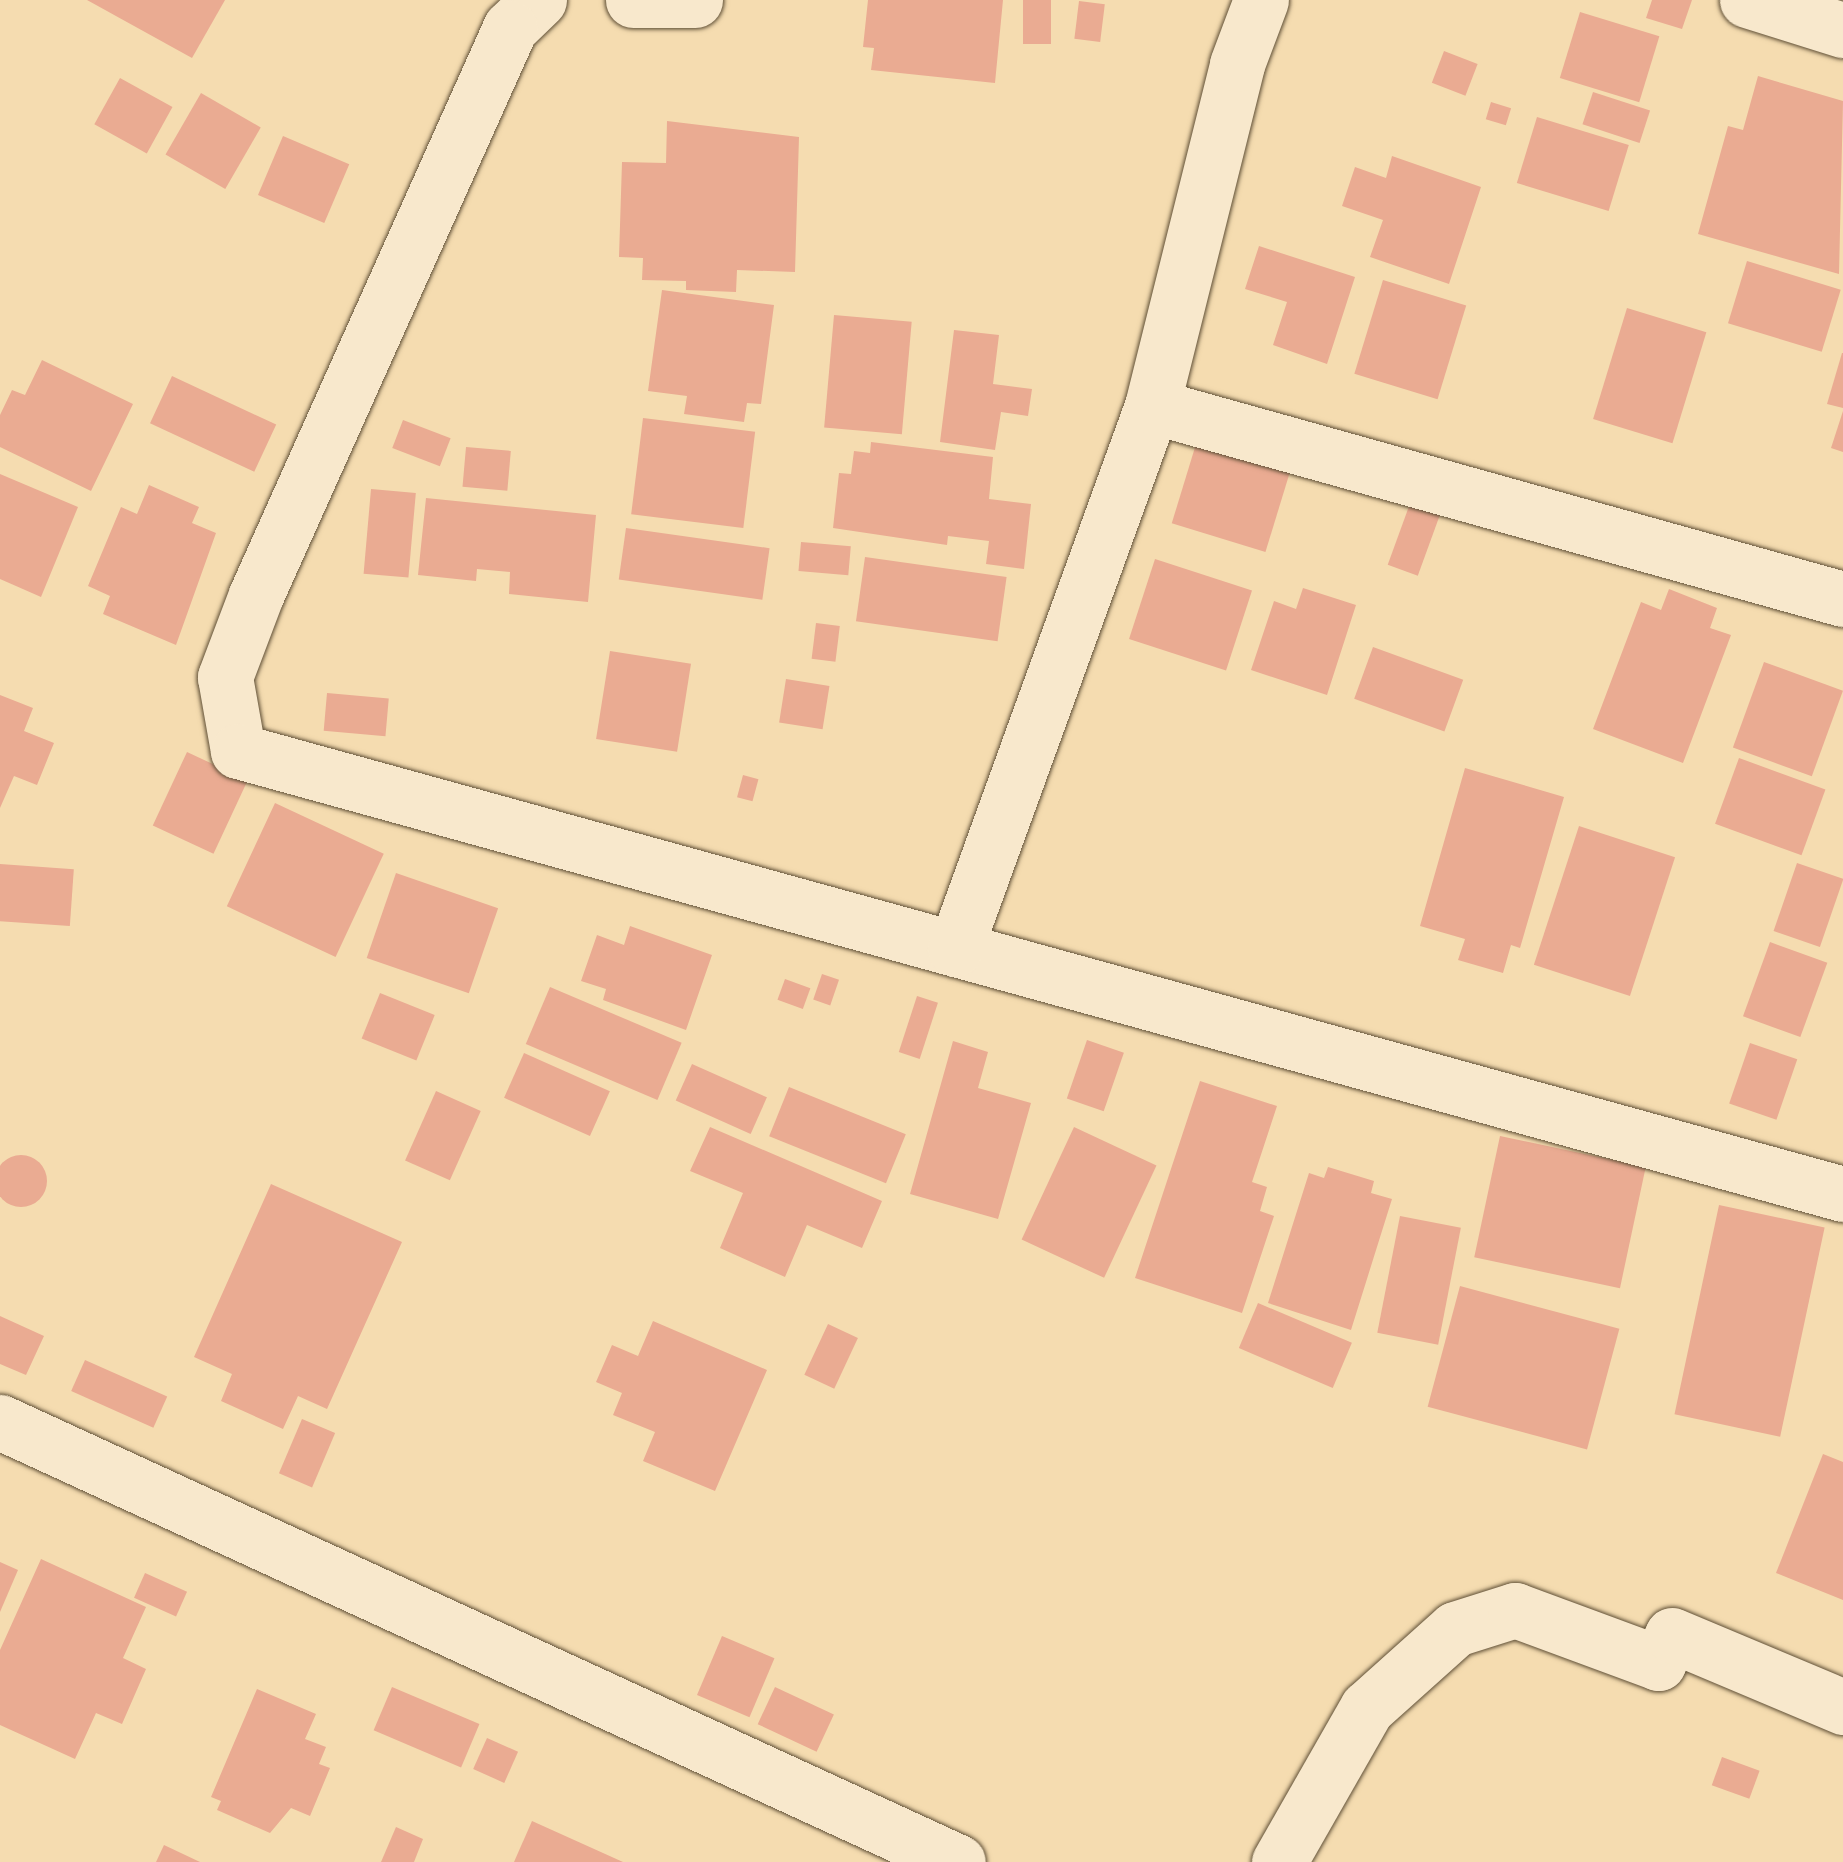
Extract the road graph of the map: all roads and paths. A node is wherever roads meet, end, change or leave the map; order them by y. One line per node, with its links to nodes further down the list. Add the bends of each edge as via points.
1 (539, 0): 9 (street, via 510,28 256,595 225,677 238,751)
2 (634, 0): 3 (street)
3 (695, 0)
4 (1261, 0): 7 (street, via 1237,64)
5 (1747, 0): 6 (street)
6 (1843, 30)
7 (1152, 406): 8 (street); 9 (street)
8 (1843, 599)
9 (955, 948): 10 (street)
10 (1843, 1194)
11 (0, 1422): 13 (street)
12 (1843, 1707): 14 (street, via 1672,1635 1658,1663 1515,1610 1455,1629 1366,1708)
13 (958, 1862)
14 (1280, 1862)

